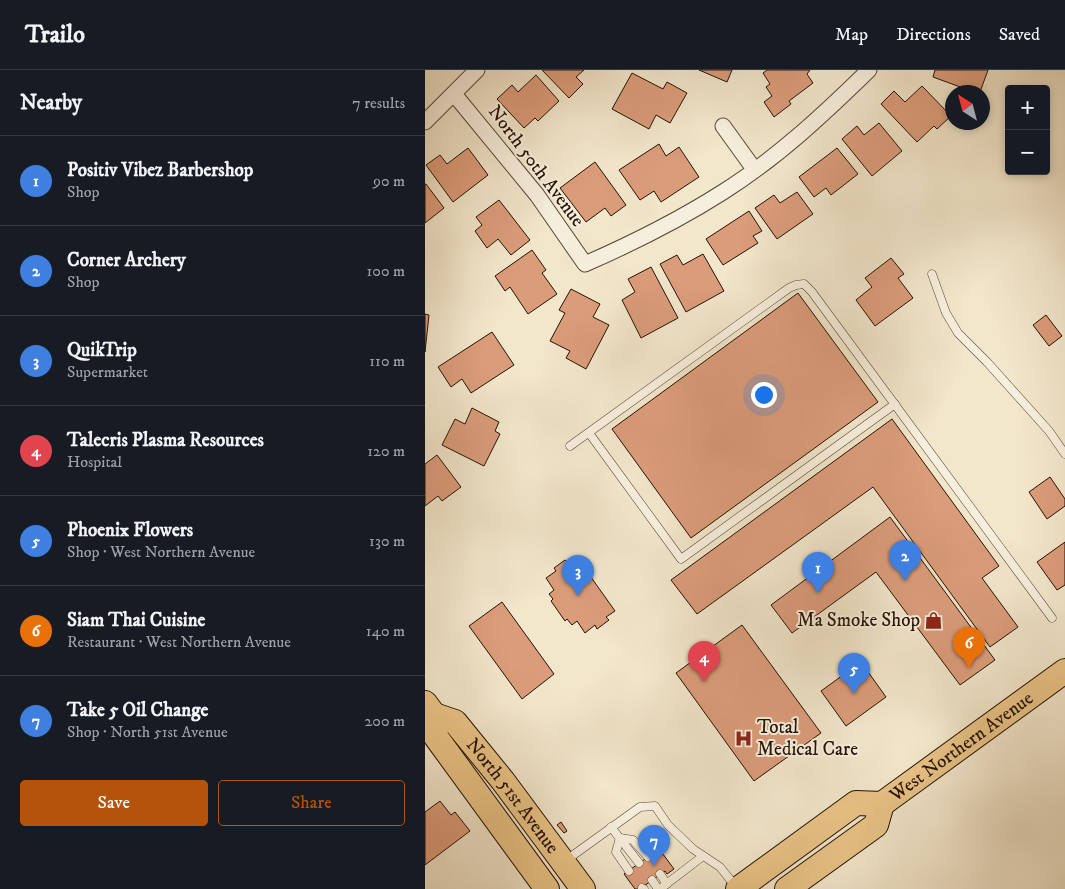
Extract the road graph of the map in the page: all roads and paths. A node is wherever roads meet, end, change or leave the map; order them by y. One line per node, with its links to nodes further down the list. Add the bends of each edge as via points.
1 (477, 70): 3 (street)
2 (869, 70): 6 (street, via 792,141)
3 (454, 94): 4 (street); 6 (street, North 50th Avenue, via 537,195 585,264 678,219)
4 (425, 122)
5 (723, 126): 6 (street)
6 (755, 169)
7 (931, 274): 11 (lane, via 946,313 958,333 1006,382)
8 (895, 404): 9 (lane, via 804,284 789,288); 9 (lane, via 681,559); 12 (lane)
9 (589, 433): 10 (lane)
10 (569, 446)
11 (1065, 454)
12 (1052, 618)
13 (1065, 671): 15 (main road, West Northern Avenue)
14 (429, 709): 20 (main road, North 51st Avenue, via 455,722); 26 (main road, North 51st Avenue, via 436,737)
15 (882, 804): 29 (main road, West Northern Avenue, via 856,803); 30 (main road, West Northern Avenue, via 876,825)
16 (611, 828): 17 (lane); 18 (lane, via 640,807 655,806 668,825); 20 (lane)
17 (620, 838): 19 (lane, via 633,840); 21 (lane); 22 (lane, via 616,852)
18 (703, 856): 25 (lane); 29 (lane, via 720,866)
19 (648, 857)
20 (563, 862): 27 (main road, North 51st Avenue)
21 (639, 863)
22 (629, 871)
23 (660, 874): 25 (lane)
24 (652, 880): 28 (lane)
25 (667, 884): 28 (lane)
26 (547, 889)
27 (583, 889)
28 (659, 889)
29 (738, 889)
30 (787, 889)

